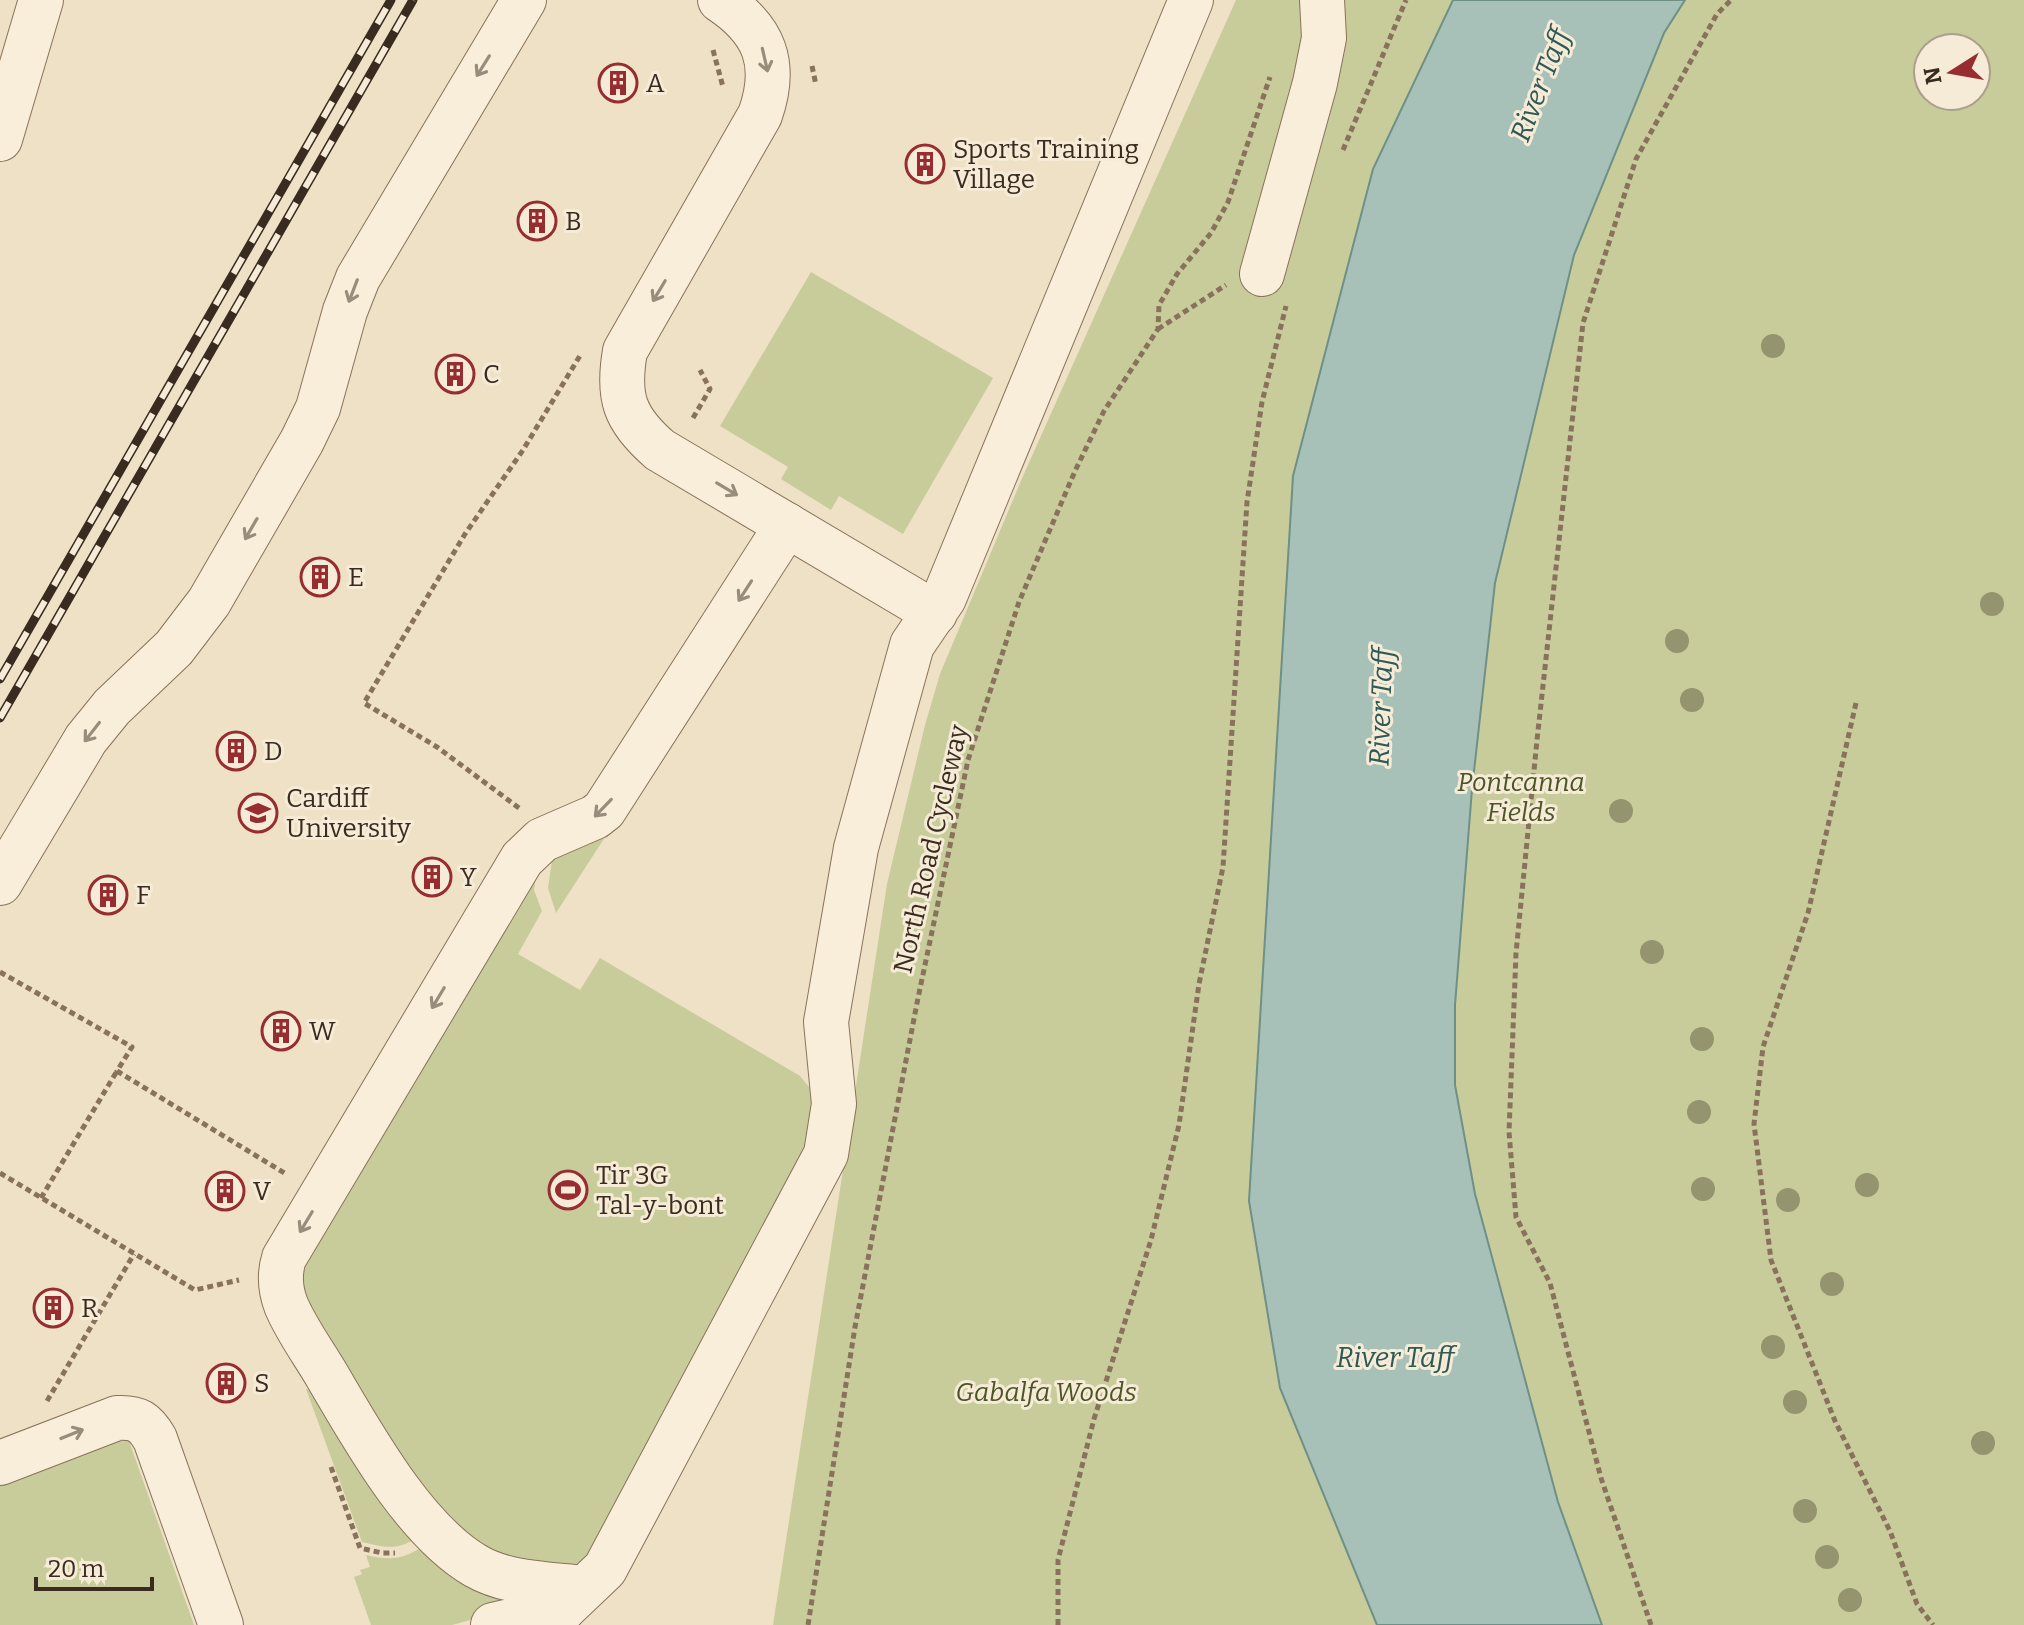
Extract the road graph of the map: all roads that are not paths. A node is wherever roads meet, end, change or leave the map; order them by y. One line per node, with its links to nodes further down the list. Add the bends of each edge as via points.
1 (41, 0): 6 (street)
2 (524, 0): 10 (street, one-way to 10, via 358,278 318,408 209,602 174,648 86,739)
3 (720, 0): 8 (street, one-way to 8, via 742,14 758,38 768,69 767,96 625,351 622,400 630,419 660,450)
4 (1191, 0): 9 (street)
5 (1322, 0): 7 (street, via 1324,38)
6 (0, 139)
7 (1276, 284)
8 (787, 525): 9 (street); 12 (street, one-way to 12, via 604,810 542,840 522,859 279,1273 286,1306 300,1331 382,1465 434,1532 477,1567)
9 (935, 613): 12 (street, via 912,645 856,848 826,1022 834,1104 826,1154 605,1569)
10 (0, 883)
11 (0, 1463): 13 (street, one-way to 13, via 117,1418 134,1417 147,1425)
12 (565, 1607): 14 (street)
13 (221, 1625)
14 (493, 1625)

